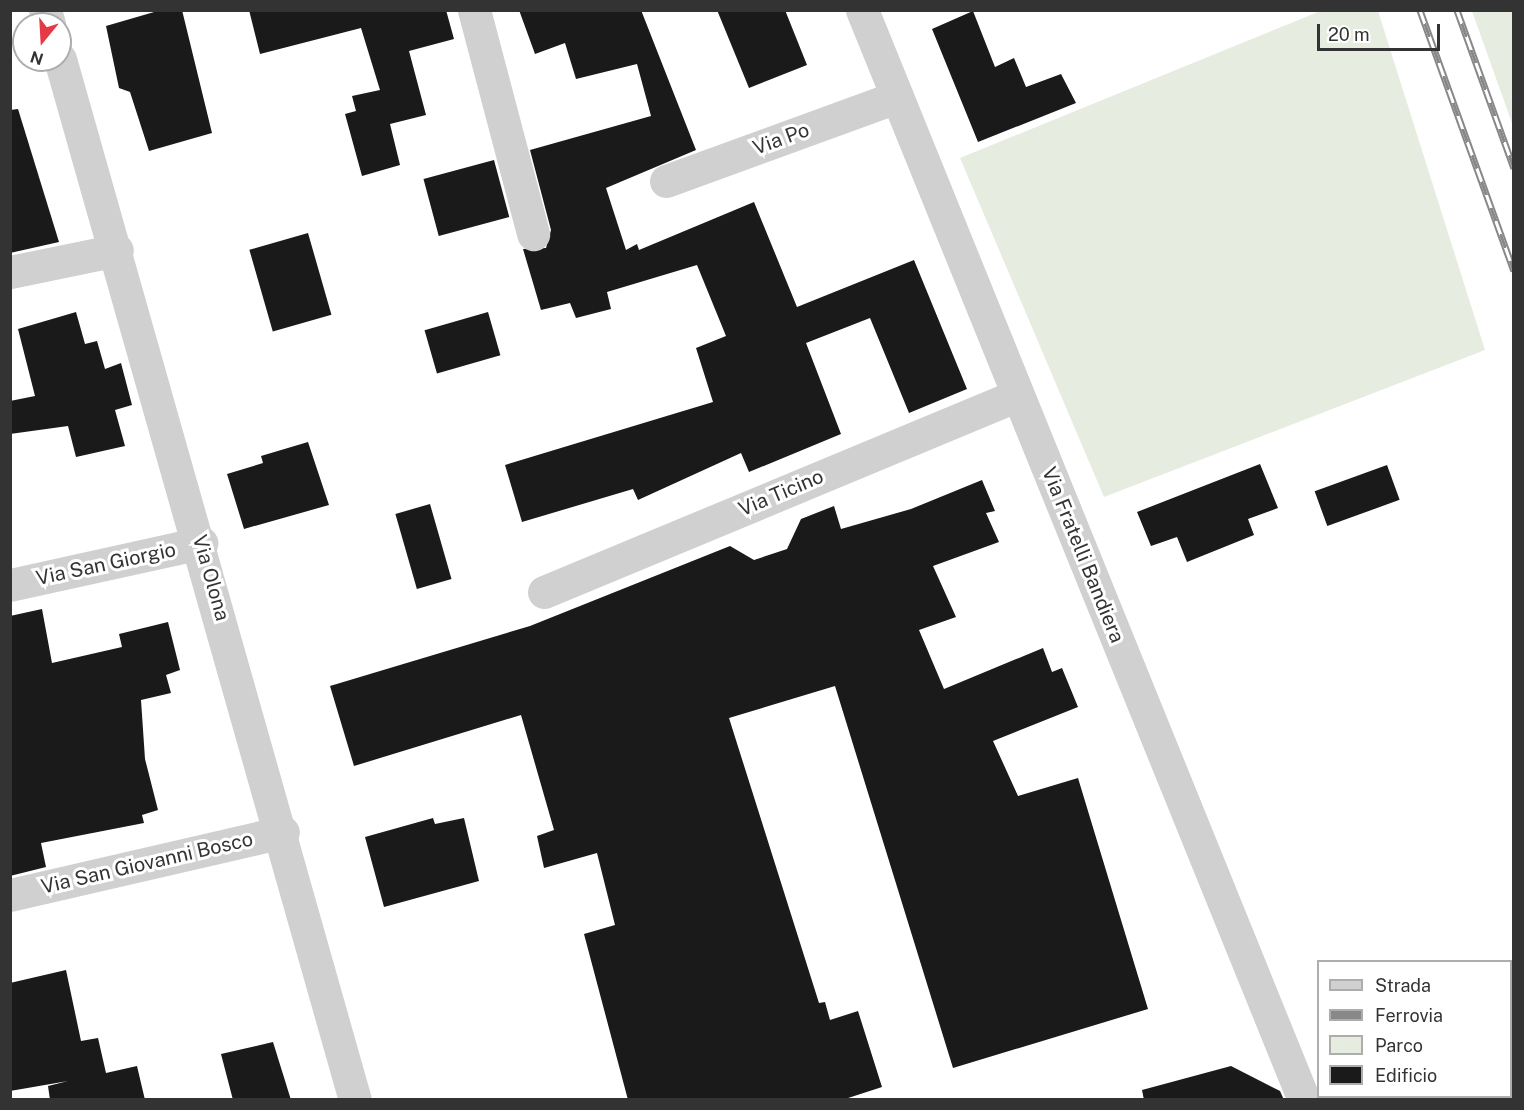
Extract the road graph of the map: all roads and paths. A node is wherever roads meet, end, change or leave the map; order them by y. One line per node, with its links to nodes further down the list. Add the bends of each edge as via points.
1 (474, 10): 6 (street)
2 (862, 10): 4 (street, Via Fratelli Bandiera)
3 (64, 72): 7 (street, Via Olona)
4 (897, 97): 5 (street, Via Po); 9 (street, Via Fratelli Bandiera)
5 (666, 181)
6 (533, 234)
7 (117, 250): 8 (street); 10 (street, Via Olona)
8 (10, 272)
9 (1018, 395): 12 (street, Via Ticino); 16 (street, Via Fratelli Bandiera)
10 (201, 543): 11 (street, Via San Giorgio); 13 (street, Via Olona)
11 (10, 585)
12 (544, 592)
13 (283, 832): 14 (street, Via San Giovanni Bosco); 15 (street, Via Olona)
14 (10, 895)
15 (355, 1100)
16 (1304, 1100)

